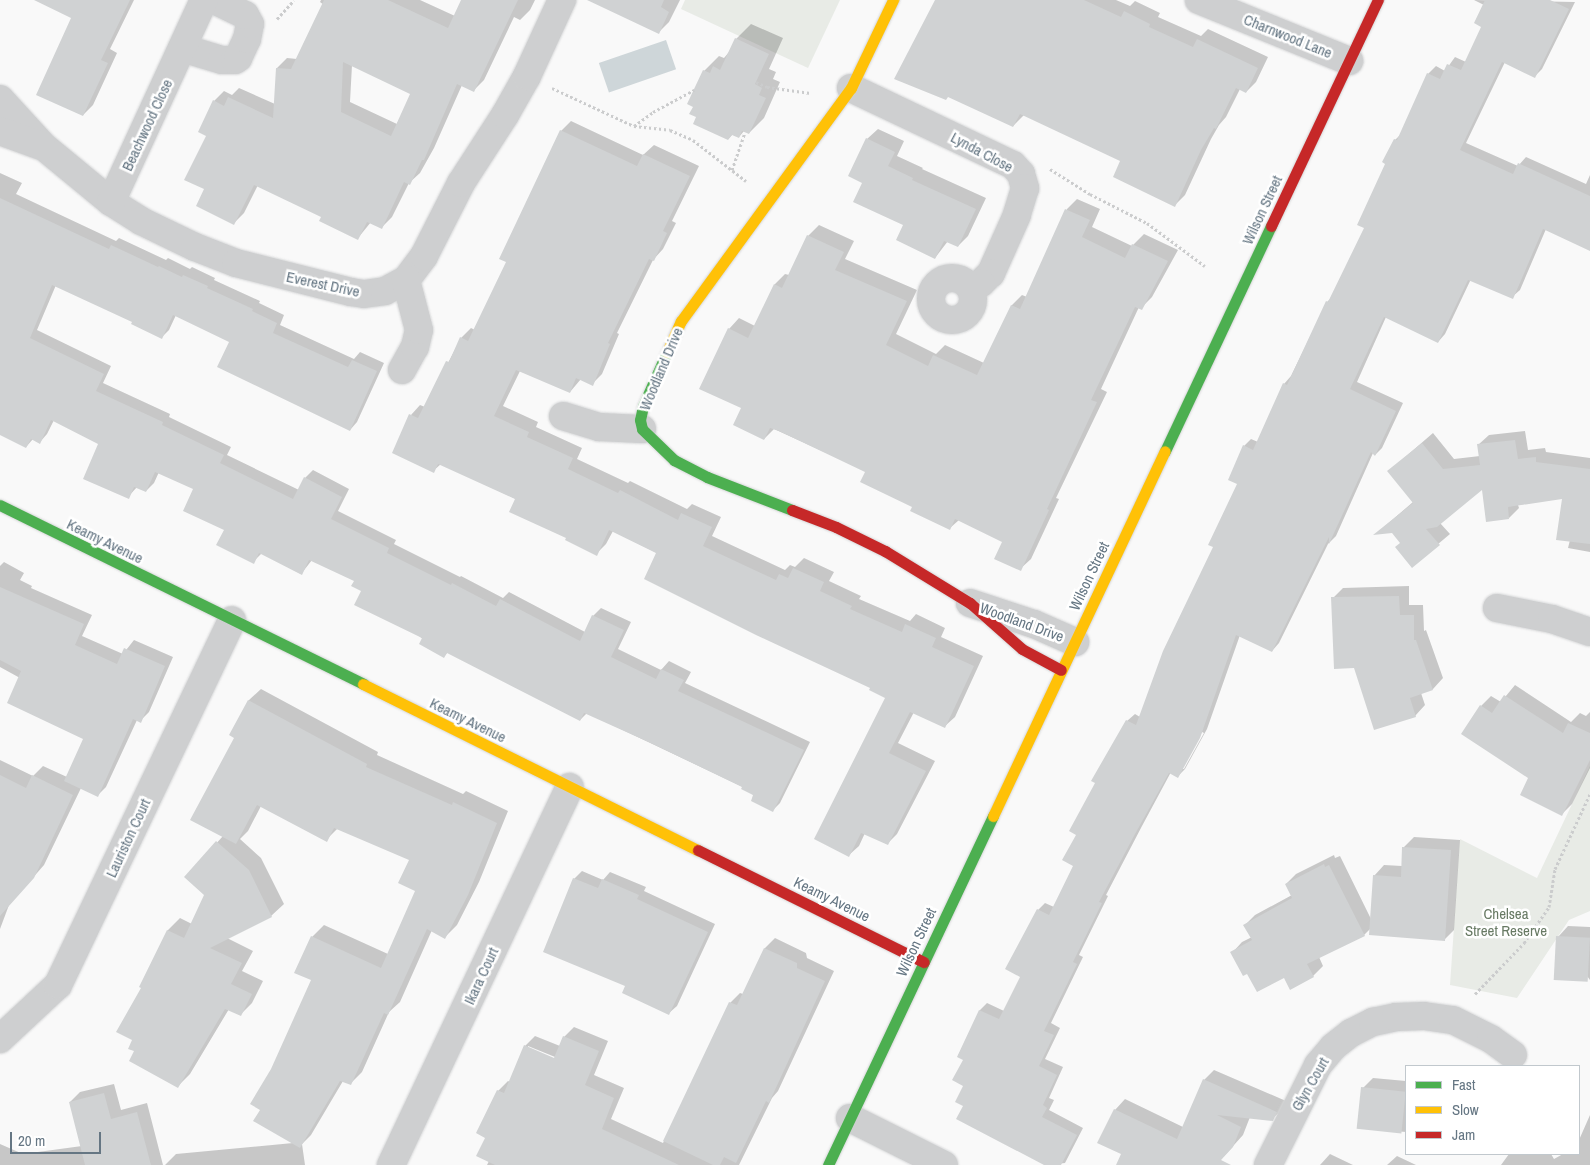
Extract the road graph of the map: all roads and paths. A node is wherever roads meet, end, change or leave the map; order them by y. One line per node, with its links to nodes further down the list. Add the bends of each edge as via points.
1 (204, 0): 7 (street, Beachwood Close)
2 (214, 0): 7 (street, via 245,15 250,24 238,58 222,60)
3 (562, 0): 9 (street, Everest Drive)
4 (893, 0): 12 (street, Woodland Drive)
5 (1199, 0): 8 (street, Charnwood Lane)
6 (1378, 0): 8 (street, Wilson Street)
7 (182, 48): 21 (street, Beachwood Close)
8 (1349, 61): 33 (street, Wilson Street)
9 (527, 76): 14 (path); 23 (street, Everest Drive, via 461,182 424,256)
10 (756, 82): 12 (path, via 767,86)
11 (694, 90): 14 (path)
12 (847, 93): 20 (street, Woodland Drive); 24 (street, Lynda Close, via 1013,165 1021,174 1025,188 1018,214 990,272 981,283)
13 (0, 99): 17 (street, Everest Drive)
14 (634, 126): 19 (path, via 670,130 692,140)
15 (0, 131): 17 (street, Everest Drive)
16 (746, 133): 19 (path)
17 (43, 146): 21 (street, Everest Drive)
18 (1047, 167): 22 (path, via 1104,202 1147,223)
19 (732, 170): 20 (path)
20 (771, 200): 27 (street, Woodland Drive, via 681,322 643,406)
21 (111, 202): 23 (street, Everest Drive, via 141,221 195,247 281,276 364,294 385,291)
22 (1205, 266)
23 (406, 280): 25 (street, via 419,330 415,347)
24 (971, 288)
25 (402, 370)
26 (563, 416): 27 (street, via 599,427)
27 (642, 429): 29 (street, Woodland Drive, via 674,460 836,527 885,551)
28 (0, 505): 31 (street, Keamy Avenue)
29 (970, 603): 33 (street, Woodland Drive, via 1034,624); 34 (street, Woodland Drive, via 1007,638)
30 (1497, 608): 32 (street, via 1552,619)
31 (232, 620): 35 (street, Keamy Avenue); 39 (street, Lauriston Court, via 58,985)
32 (1590, 632)
33 (1075, 642): 34 (street, Wilson Street)
34 (1062, 670): 37 (street, Wilson Street)
35 (570, 787): 37 (street, Keamy Avenue); 42 (street, Ikara Court)
36 (1590, 794): 38 (path, via 1555,869 1550,907 1524,944)
37 (924, 962): 41 (street, Wilson Street)
38 (1475, 994)
39 (0, 1039)
40 (1513, 1055): 45 (street, Glyn Court, via 1491,1039 1453,1020 1424,1016 1374,1022 1351,1033 1318,1065)
41 (850, 1118): 43 (street, Wilson Street); 44 (street)
42 (391, 1165)
43 (828, 1165)
44 (944, 1165)
45 (1268, 1165)

